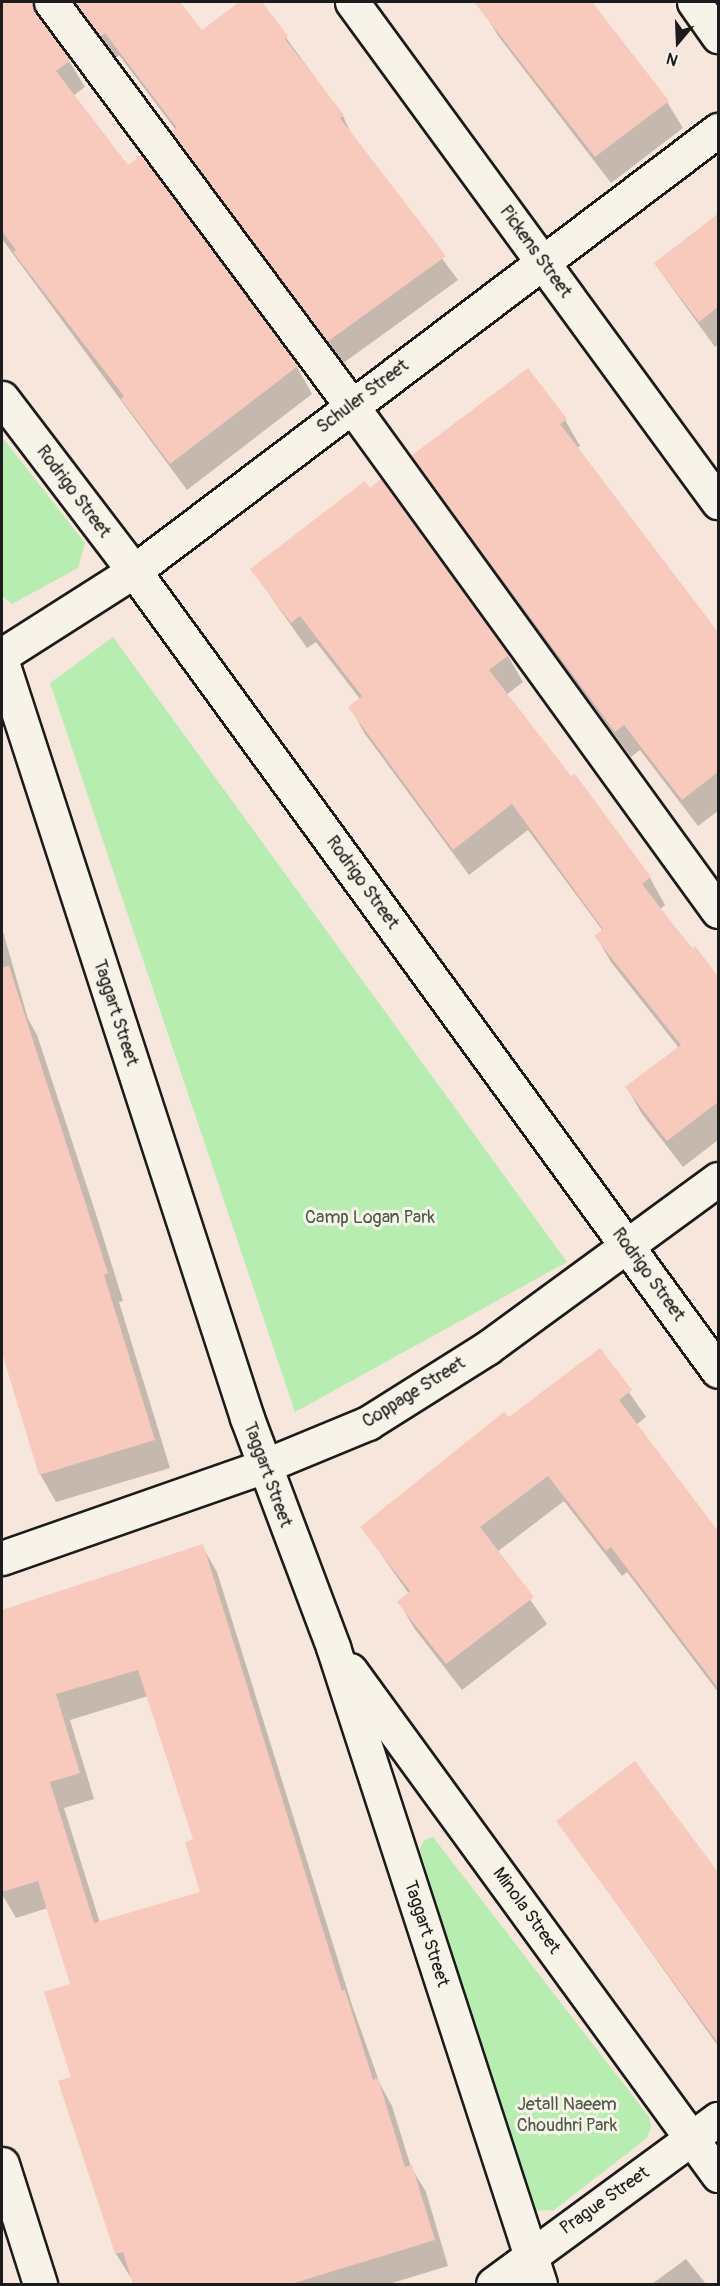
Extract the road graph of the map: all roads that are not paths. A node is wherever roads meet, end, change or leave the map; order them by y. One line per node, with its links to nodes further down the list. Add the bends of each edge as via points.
1 (51, 2): 8 (street)
2 (352, 2): 6 (street, Pickens Street)
3 (694, 2): 4 (street)
4 (718, 36)
5 (718, 130): 6 (street, Schuler Street)
6 (543, 263): 8 (street, Schuler Street); 9 (street, Pickens Street)
7 (2, 398): 10 (street, Rodrigo Street)
8 (351, 405): 10 (street, Schuler Street); 13 (street)
9 (718, 502)
10 (134, 571): 11 (street, Schuler Street); 15 (street, Rodrigo Street)
11 (2, 655)
12 (2, 662): 17 (street, Taggart Street)
13 (718, 911)
14 (718, 1179): 15 (street, Coppage Street)
15 (628, 1247): 16 (street, Rodrigo Street); 17 (street, Coppage Street, via 487,1348 368,1423)
16 (718, 1371)
17 (264, 1466): 18 (street, Coppage Street); 19 (street, Taggart Street)
18 (2, 1558)
19 (333, 1647): 21 (street, Minola Street); 24 (street, Taggart Street)
20 (718, 2119): 21 (street, Prague Street)
21 (693, 2138): 23 (street, Minola Street); 24 (street, Prague Street)
22 (2, 2164): 25 (street)
23 (718, 2175)
24 (535, 2269): 26 (street, Prague Street)
25 (40, 2284)
26 (493, 2284)

